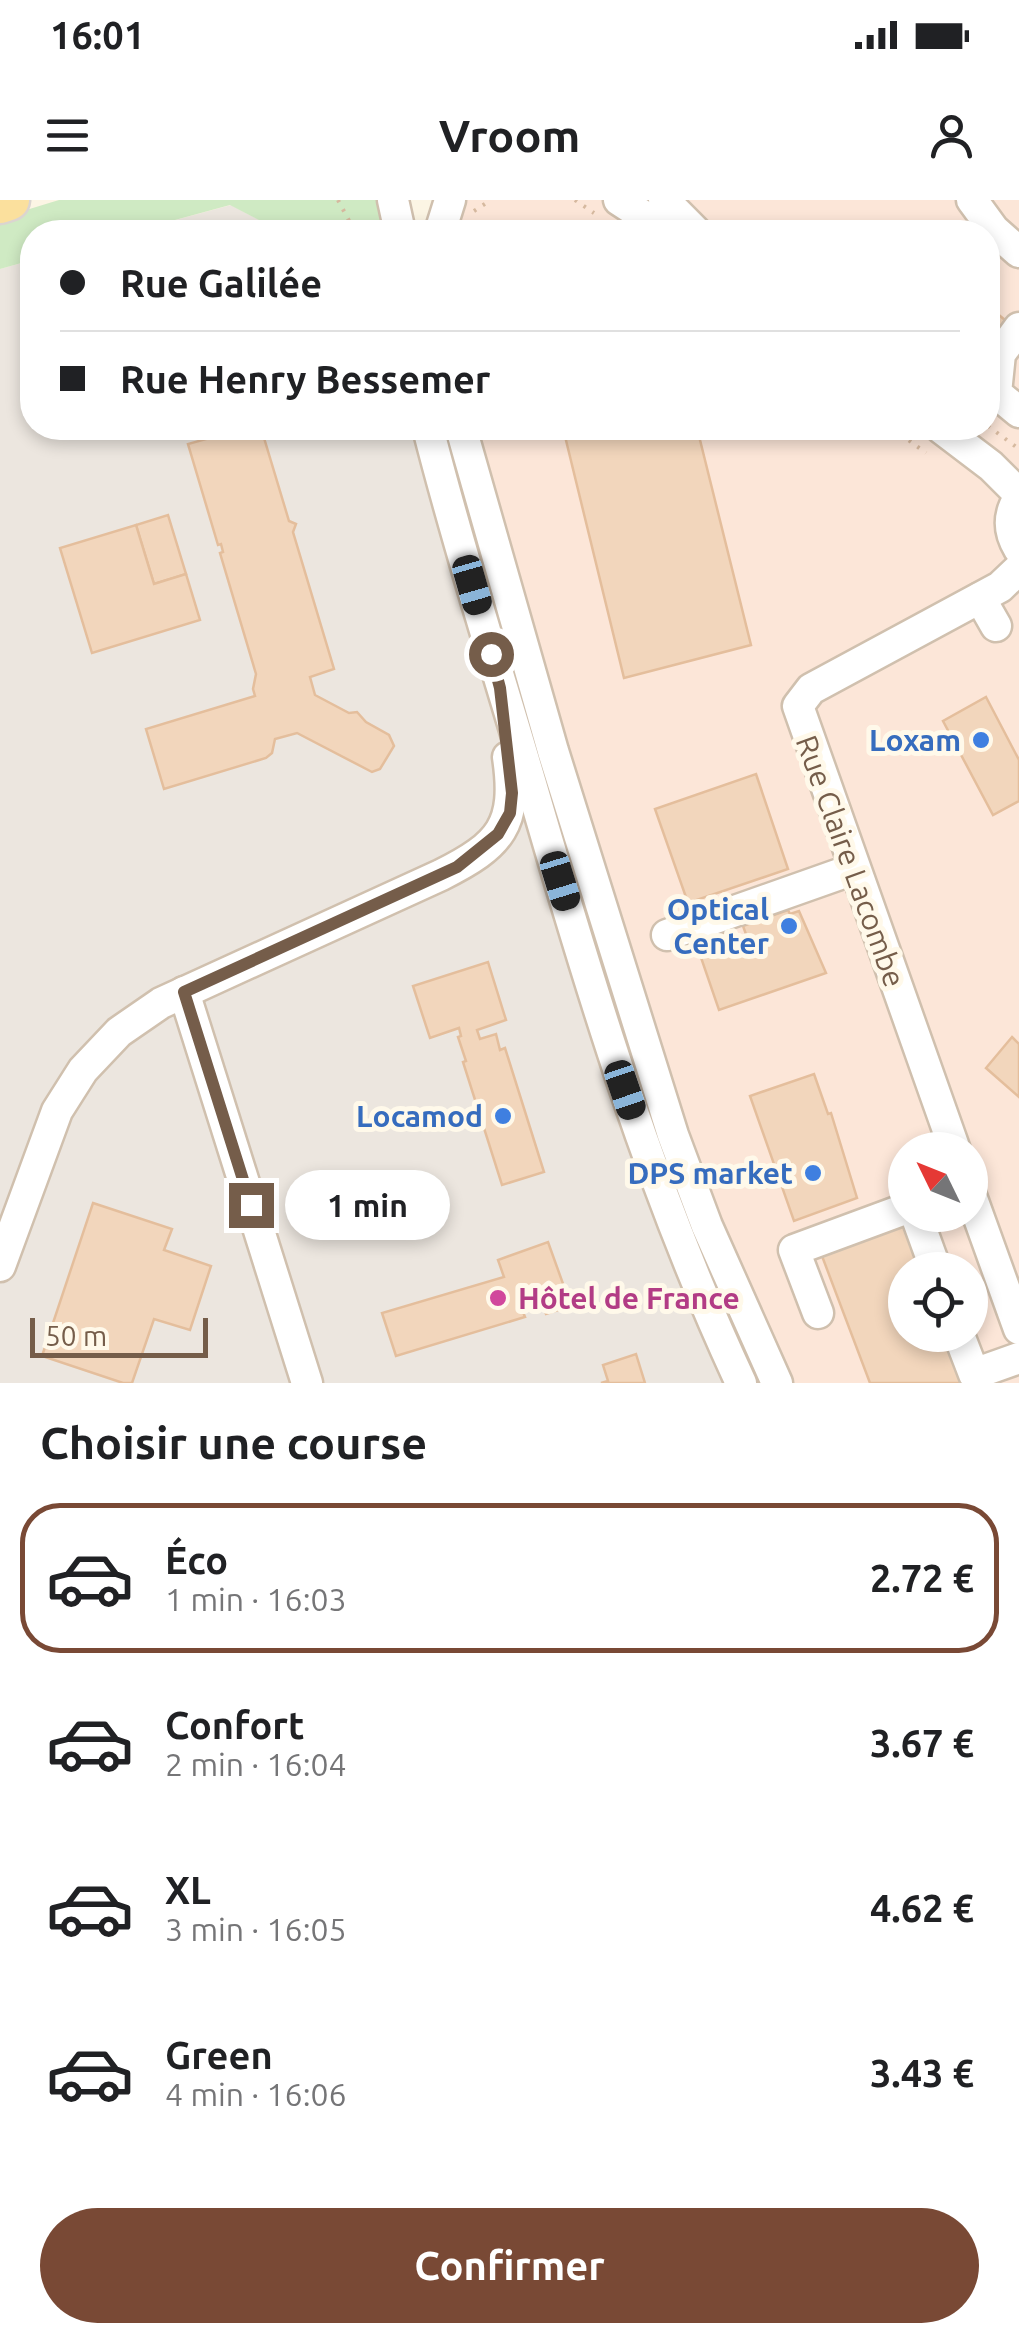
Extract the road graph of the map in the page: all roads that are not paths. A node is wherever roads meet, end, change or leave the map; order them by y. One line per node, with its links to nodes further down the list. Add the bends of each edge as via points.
1 (9, 200): 4 (main road)
2 (618, 200): 5 (street)
3 (664, 200): 6 (street)
4 (0, 202)
5 (649, 220)
6 (684, 220)
7 (1000, 235): 8 (street)
8 (1019, 252)
9 (1019, 328): 10 (street)
10 (1000, 354)
11 (431, 440): 19 (street)
12 (464, 440): 33 (street, via 673,1135)
13 (957, 440): 14 (street)
14 (1019, 496): 15 (street, via 1010,519)
15 (1019, 549)
16 (1019, 568): 17 (street, Rue Claire Lacombe)
17 (980, 598): 18 (street); 20 (street, Rue Claire Lacombe, via 800,700 800,720)
18 (996, 626)
19 (500, 688): 22 (street, via 512,804 490,843 457,867); 32 (street, via 654,1178)
20 (854, 869): 21 (street); 23 (street, Rue Claire Lacombe)
21 (667, 935)
22 (184, 992): 26 (street, via 119,1032 72,1084); 31 (street)
23 (949, 1132)
24 (888, 1215): 27 (street, via 794,1250)
25 (984, 1232): 28 (street)
26 (0, 1266)
27 (818, 1313)
28 (1019, 1329)
29 (966, 1352): 30 (street, via 974,1374)
30 (1019, 1358)
31 (307, 1383)
32 (741, 1383)
33 (777, 1383)

